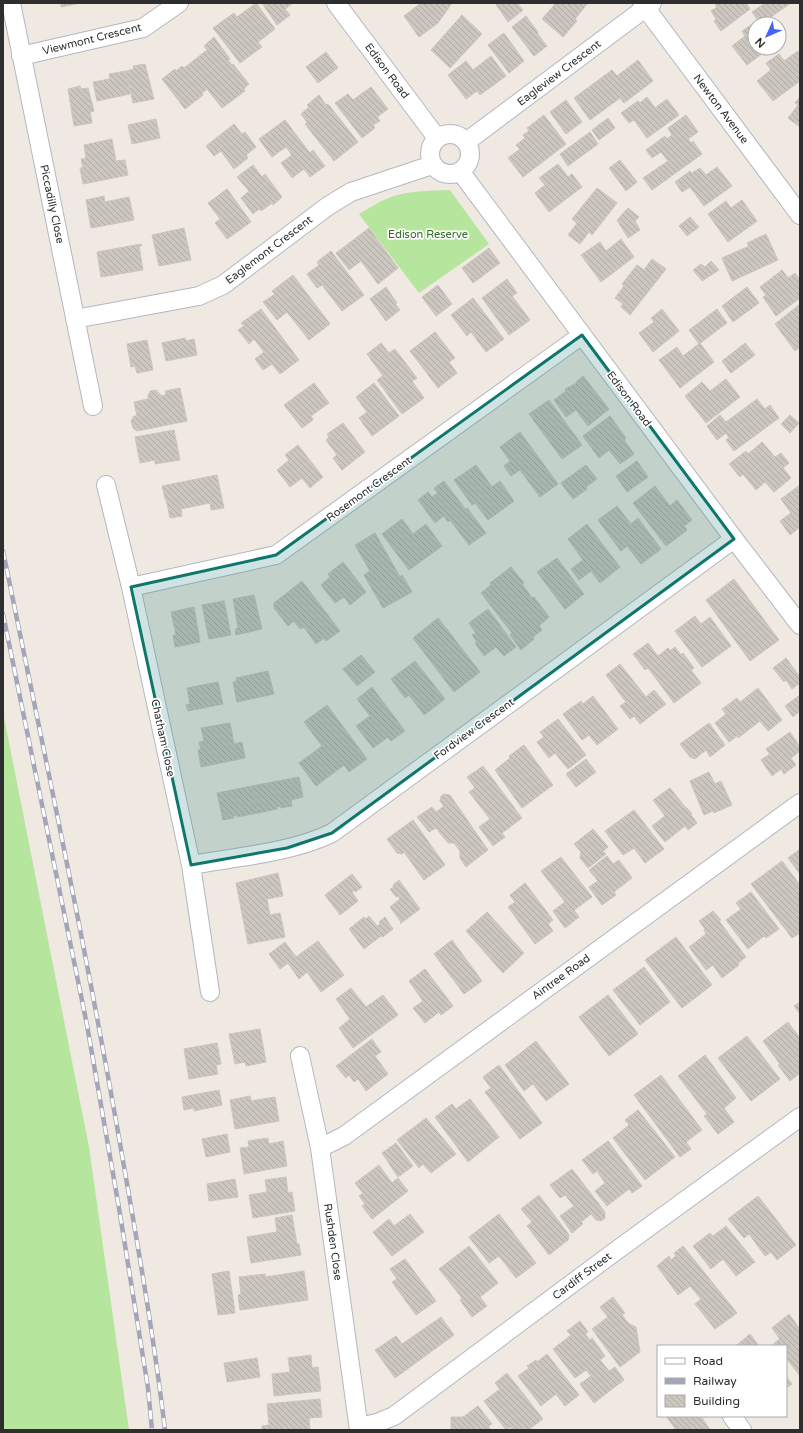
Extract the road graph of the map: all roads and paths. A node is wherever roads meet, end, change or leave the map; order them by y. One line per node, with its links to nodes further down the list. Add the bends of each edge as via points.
1 (10, 3): 5 (street, Piccadilly Close)
2 (179, 3): 5 (street, Viewmont Crescent, via 143,28)
3 (336, 3): 6 (street, Edison Road)
4 (646, 5): 7 (street, Eagleview Crescent); 10 (street, Newton Avenue)
5 (21, 56): 11 (street, Piccadilly Close)
6 (437, 138): 7 (street, via 443,135 456,135); 8 (street, via 430,148)
7 (466, 142): 9 (street, via 470,155 465,167)
8 (432, 165): 9 (street, via 442,173); 11 (street, Eaglemont Crescent, via 351,192 328,206 224,285 199,296)
9 (460, 171): 12 (street, Edison Road)
10 (800, 215)
11 (75, 319): 13 (street, Piccadilly Close)
12 (582, 335): 15 (street, Edison Road); 16 (street, Rosemont Crescent, via 276,555)
13 (93, 406)
14 (106, 485): 16 (street, Chatham Close)
15 (734, 538): 17 (street, Edison Road); 19 (street, Fordview Crescent, via 332,833 287,848)
16 (131, 587): 19 (street, Chatham Close)
17 (800, 625)
18 (800, 803): 23 (street, Aintree Road, via 344,1136)
19 (191, 865): 20 (street, Chatham Close)
20 (210, 992)
21 (300, 1056): 23 (street, Rushden Close)
22 (800, 1117): 25 (street, Cardiff Street, via 394,1416)
23 (320, 1148): 25 (street, Rushden Close)
24 (733, 1417): 26 (street)
25 (359, 1429)
26 (742, 1430)

